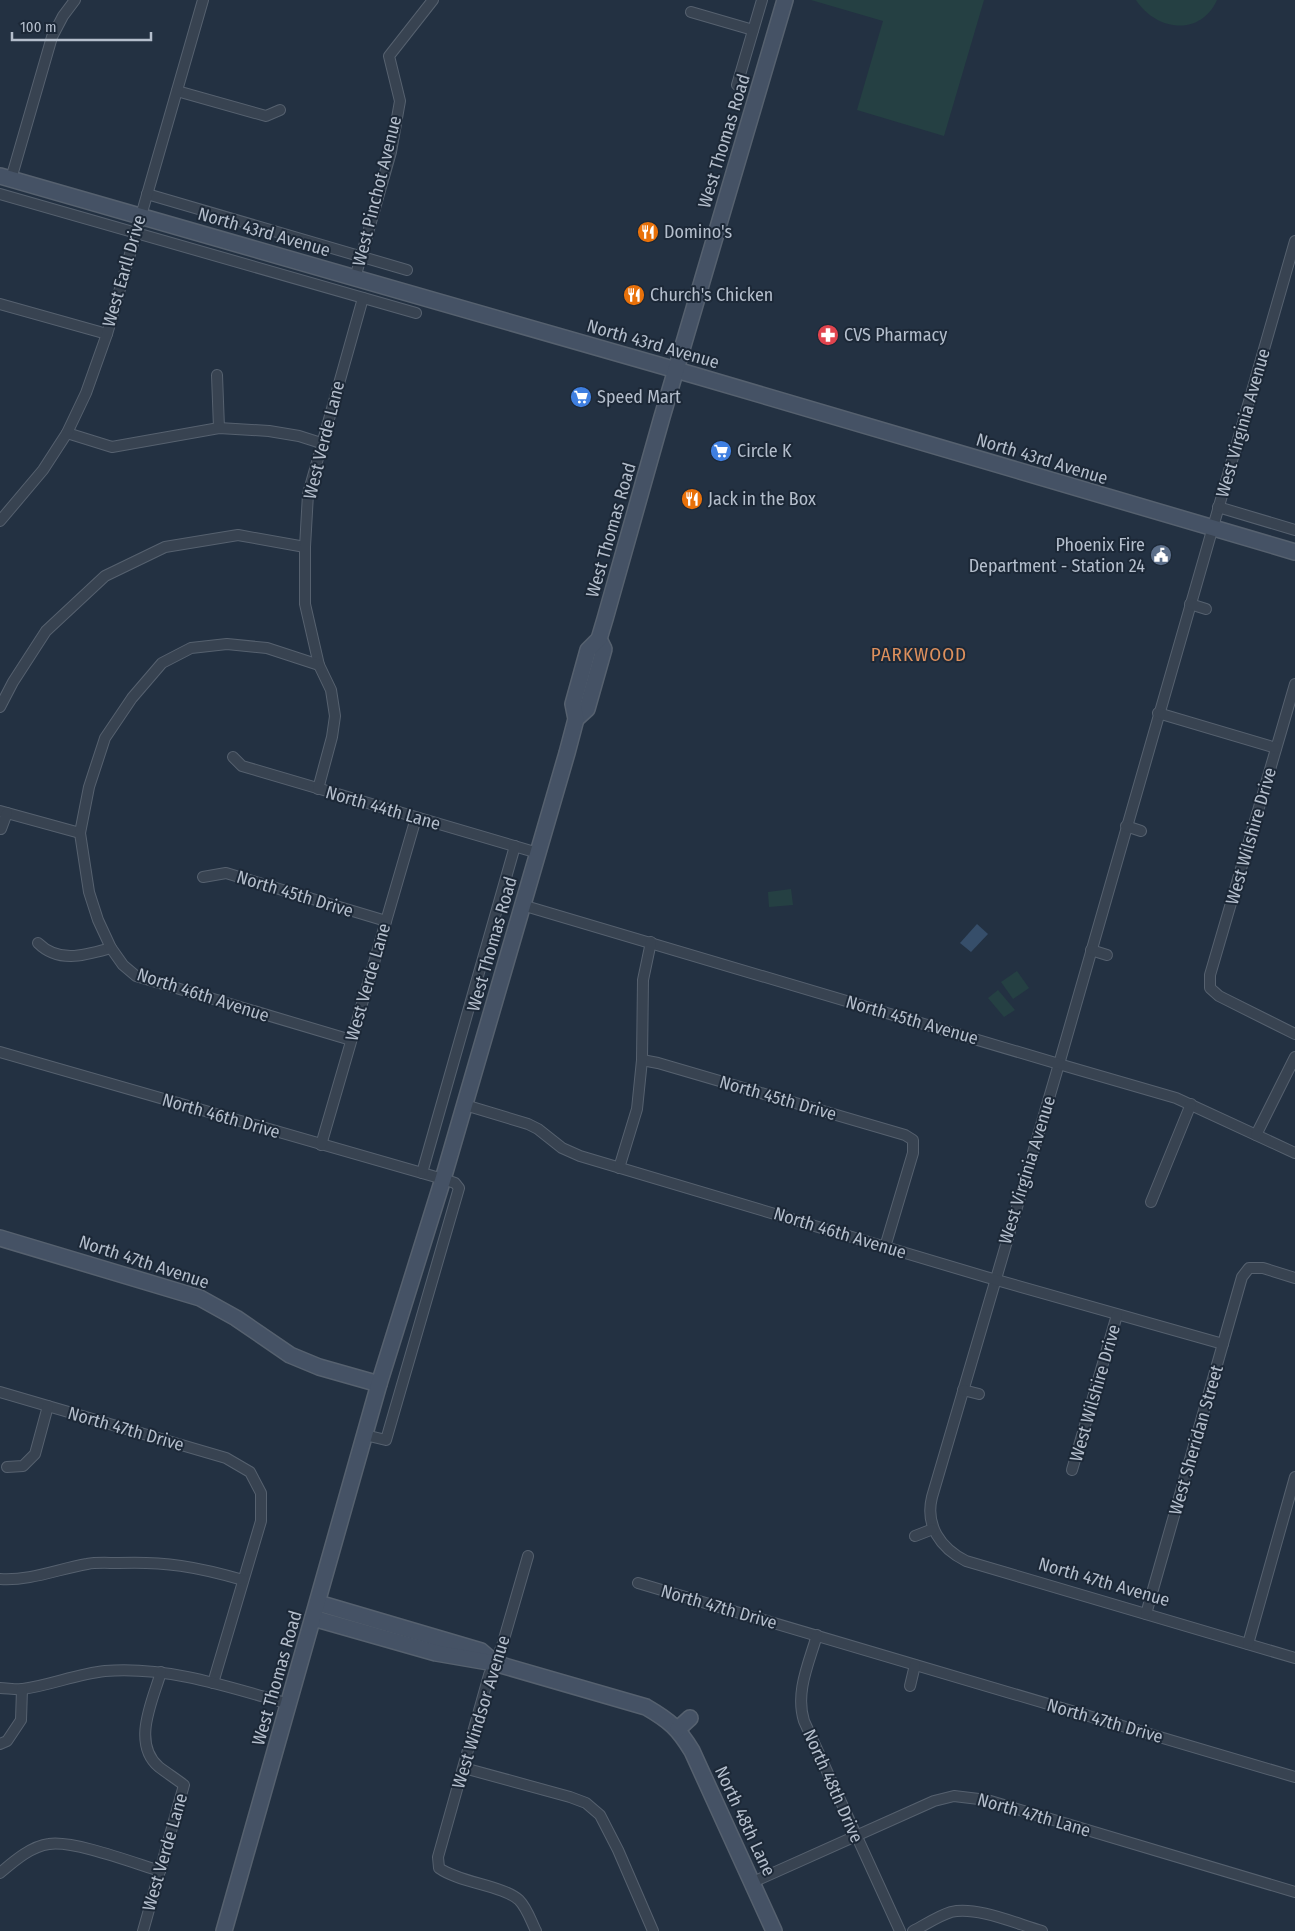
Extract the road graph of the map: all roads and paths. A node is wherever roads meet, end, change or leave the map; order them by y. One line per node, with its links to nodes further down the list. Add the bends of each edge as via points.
1 (75, 0): 11 (street, via 52,37)
2 (203, 0): 9 (street, West Earll Drive)
3 (433, 0): 18 (street, West Pinchot Avenue, via 389,56 400,100 391,152)
4 (762, 0): 7 (street, West Thomas Road)
5 (785, 0): 25 (main road, West Thomas Road)
6 (691, 12): 7 (street)
7 (753, 30): 8 (street, West Thomas Road)
8 (737, 85)
9 (177, 91): 10 (street, via 266,116); 13 (street, West Earll Drive)
10 (280, 110)
11 (6, 178): 14 (main road, North 43rd Avenue)
12 (0, 194): 15 (street, North 43rd Avenue)
13 (147, 194): 14 (street, West Earll Drive); 18 (street, North 43rd Avenue)
14 (140, 216): 15 (street, West Earll Drive); 20 (main road, North 43rd Avenue)
15 (136, 232): 21 (street, North 43rd Avenue); 24 (street, West Earll Drive)
16 (1295, 241): 17 (street, West Virginia Avenue)
17 (1294, 252): 30 (street, West Virginia Avenue)
18 (362, 257): 19 (street, North 43rd Avenue); 20 (street, West Pinchot Avenue)
19 (407, 270)
20 (355, 278): 25 (main road, North 43rd Avenue)
21 (363, 298): 23 (street, North 43rd Avenue); 29 (street, West Verde Lane)
22 (0, 304): 24 (street)
23 (416, 313)
24 (106, 334): 28 (street, West Earll Drive, via 86,393)
25 (676, 370): 32 (main road, North 43rd Avenue); 52 (main road, West Thomas Road, via 599,639 588,650 573,704 576,719)
26 (217, 375): 27 (street)
27 (219, 428): 28 (street, via 112,447); 29 (street, via 269,431)
28 (67, 433): 31 (street, West Earll Drive, via 43,470)
29 (321, 443): 34 (street, West Verde Lane, via 308,494)
30 (1218, 507): 32 (street, West Virginia Avenue); 33 (street)
31 (0, 521)
32 (1212, 528): 35 (main road, North 43rd Avenue); 36 (street, West Virginia Avenue)
33 (1295, 530)
34 (305, 547): 38 (street, West Verde Lane, via 305,604); 40 (street, via 238,535 166,546 105,576 46,631)
35 (1295, 552)
36 (1190, 604): 37 (street); 41 (street, West Virginia Avenue)
37 (1206, 609)
38 (319, 665): 44 (street, West Verde Lane, via 331,690 335,716); 50 (street, North 46th Avenue, via 267,648 227,644 191,648 162,663 132,698 105,738 88,787)
39 (1295, 684): 42 (street, West Wilshire Drive)
40 (0, 707)
41 (1158, 713): 42 (street); 47 (street, West Virginia Avenue)
42 (1276, 748): 61 (street, West Wilshire Drive, via 1210,975 1210,988 1219,996)
43 (233, 757): 44 (street, North 44th Lane, via 242,766)
44 (318, 789): 46 (street, North 44th Lane)
45 (4, 812): 48 (street); 50 (street)
46 (416, 818): 51 (street, North 44th Lane); 55 (street, West Verde Lane)
47 (1126, 826): 49 (street); 59 (street, West Virginia Avenue)
48 (1, 829)
49 (1141, 831)
50 (80, 833): 58 (street, North 46th Avenue, via 89,892)
51 (515, 846): 52 (street, North 44th Lane); 73 (street, West Thomas Road)
52 (538, 853): 54 (main road, West Thomas Road)
53 (203, 877): 55 (street, North 45th Drive, via 226,873)
54 (522, 905): 56 (street, North 45th Avenue); 68 (main road, West Thomas Road)
55 (386, 921): 62 (street, West Verde Lane)
56 (651, 942): 65 (street, via 643,980); 66 (street, North 45th Avenue)
57 (38, 944): 58 (street, via 46,952 67,957)
58 (111, 948): 62 (street, North 46th Avenue, via 136,976)
59 (1091, 950): 60 (street); 66 (street, West Virginia Avenue)
60 (1107, 955)
61 (1295, 1034)
62 (351, 1040): 70 (street, West Verde Lane)
63 (0, 1052): 70 (street, North 46th Drive)
64 (1295, 1057): 69 (street)
65 (642, 1060): 72 (street, via 637,1109); 77 (street, North 45th Drive, via 905,1135 913,1140 913,1153)
66 (1059, 1064): 67 (street, North 45th Avenue); 79 (street, West Virginia Avenue)
67 (1190, 1104): 69 (street, North 45th Avenue); 75 (street)
68 (465, 1105): 72 (street, North 46th Avenue, via 528,1124 562,1148); 74 (main road, West Thomas Road)
69 (1256, 1135): 71 (street, North 45th Avenue)
70 (321, 1145): 73 (street, North 46th Drive)
71 (1295, 1153)
72 (620, 1168): 77 (street, North 46th Avenue)
73 (422, 1173): 74 (street, North 46th Drive)
74 (443, 1179): 82 (main road, West Thomas Road); 87 (street, via 455,1183 458,1188 386,1440)
75 (1151, 1202)
76 (0, 1238): 82 (main road, North 47th Avenue, via 200,1298 236,1318 290,1356)
77 (885, 1247): 79 (street, North 46th Avenue)
78 (1295, 1278): 81 (street, West Sheridan Street, via 1262,1268 1249,1268 1242,1277)
79 (995, 1279): 80 (street, North 46th Avenue); 83 (street, West Virginia Avenue)
80 (1117, 1314): 81 (street, North 46th Avenue); 89 (street, West Wilshire Drive)
81 (1223, 1344): 98 (street, West Sheridan Street)
82 (379, 1384): 87 (main road, West Thomas Road)
83 (963, 1390): 85 (street); 91 (street, West Virginia Avenue, via 930,1506)
84 (0, 1392): 86 (street, North 47th Drive)
85 (980, 1394)
86 (48, 1406): 88 (street, via 35,1454 23,1466); 95 (street, North 47th Drive, via 226,1458 250,1472 261,1493 261,1522)
87 (365, 1435): 97 (main road, West Thomas Road)
88 (7, 1467)
89 (1072, 1470)
90 (1295, 1477): 101 (street)
91 (933, 1529): 92 (street); 98 (street, North 47th Avenue, via 950,1552 966,1561)
92 (915, 1536)
93 (528, 1556): 103 (street, West Windsor Avenue, via 502,1646)
94 (0, 1579): 95 (street, via 34,1577 89,1564 146,1562 193,1566)
95 (243, 1580): 106 (street)
96 (638, 1583): 100 (street, North 47th Drive)
97 (318, 1603): 99 (main road, West Thomas Road); 103 (main road, North 48th Lane, via 481,1651)
98 (1146, 1614): 101 (street, North 47th Avenue)
99 (313, 1618): 103 (main road, North 48th Lane, via 436,1653); 110 (main road, West Thomas Road)
100 (817, 1635): 104 (street, North 47th Drive); 116 (street, North 48th Drive, via 800,1694 800,1708)
101 (1248, 1644): 102 (street, North 47th Avenue)
102 (1295, 1658)
103 (494, 1662): 112 (main road, North 48th Lane, via 646,1707); 114 (street, West Windsor Avenue)
104 (915, 1665): 107 (street); 115 (street, North 47th Drive)
105 (161, 1672): 106 (street); 109 (street, via 135,1670 80,1674); 117 (street, West Verde Lane, via 146,1727 146,1749 158,1766 184,1785)
106 (213, 1683): 110 (street)
107 (910, 1686)
108 (0, 1688): 109 (street)
109 (22, 1689): 113 (street, via 21,1720 7,1741)
110 (289, 1704): 122 (main road, West Thomas Road)
111 (690, 1718): 112 (main road)
112 (678, 1729): 119 (main road, North 48th Lane, via 692,1751)
113 (0, 1744)
114 (464, 1768): 123 (street, West Windsor Avenue, via 438,1857 439,1868 449,1875 518,1899); 124 (street, via 570,1797 586,1803 600,1815)
115 (1295, 1777)
116 (855, 1835): 119 (street, North 47th Lane); 120 (street, North 47th Lane, via 934,1801 954,1796 976,1797); 126 (street, North 48th Drive)
117 (160, 1871): 118 (street, via 70,1844 49,1844 30,1851); 121 (street, West Verde Lane)
118 (0, 1873)
119 (753, 1882): 125 (main road, North 48th Lane)
120 (1295, 1889)
121 (143, 1931)
122 (224, 1931)
123 (536, 1931)
124 (653, 1931)
125 (774, 1931)
126 (900, 1931)
127 (913, 1931): 128 (street, via 951,1912 964,1911)
128 (1042, 1931)

